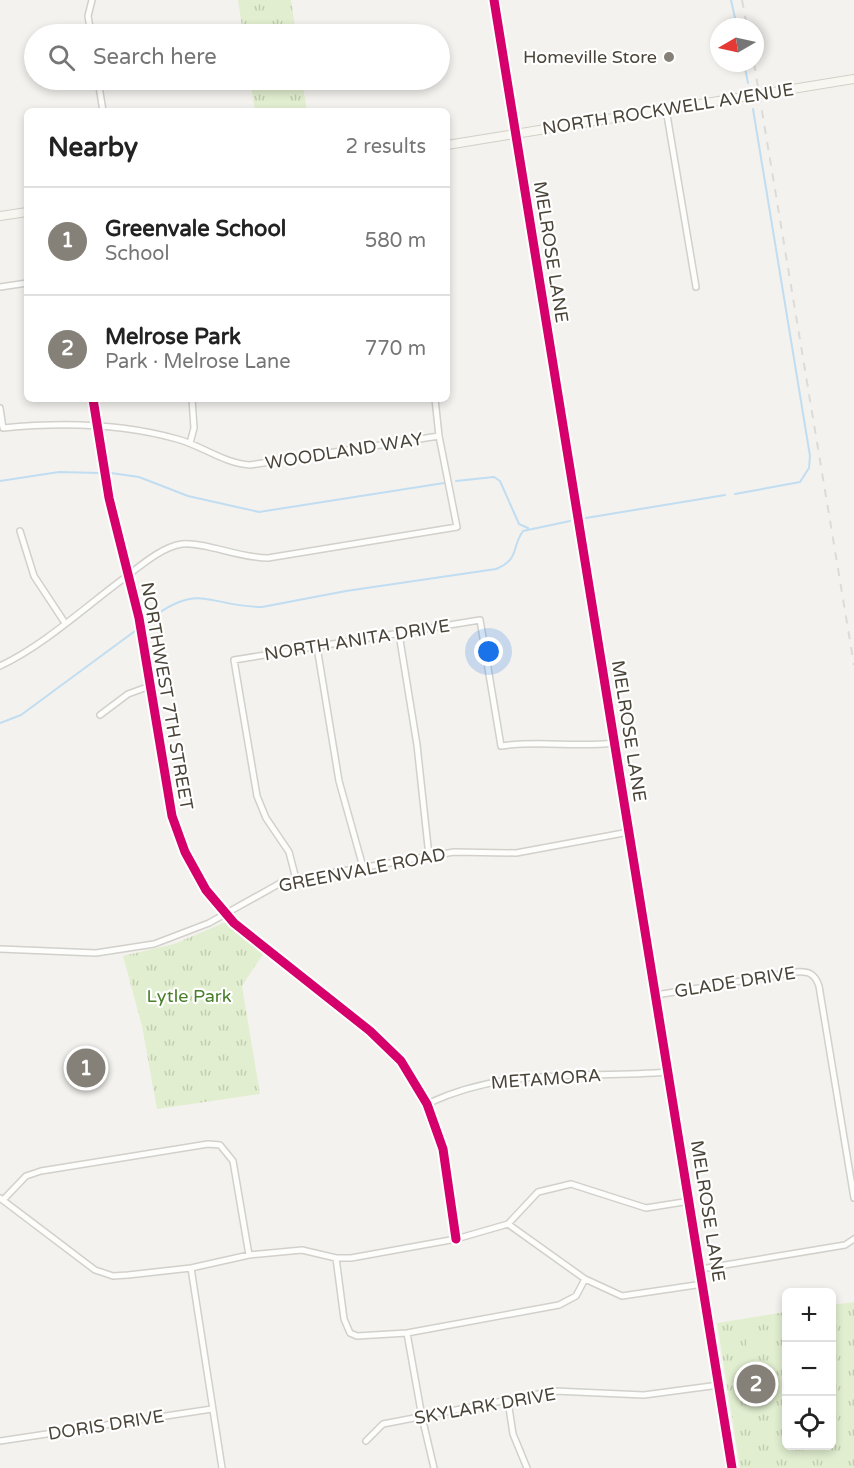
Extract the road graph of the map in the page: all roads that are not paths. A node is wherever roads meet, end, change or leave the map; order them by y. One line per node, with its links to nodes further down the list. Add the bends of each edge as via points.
1 (494, 0): 8 (street, MELROSE LANE)
2 (91, 1): 3 (street)
3 (89, 24)
4 (854, 79): 7 (main road, NORTH ROCKWELL AVENUE)
5 (100, 90): 6 (street)
6 (103, 108)
7 (666, 109): 8 (main road, NORTH ROCKWELL AVENUE); 14 (street)
8 (515, 134): 9 (main road, NORTH ROCKWELL AVENUE); 30 (street, MELROSE LANE)
9 (450, 145)
10 (24, 212): 11 (main road)
11 (0, 216)
12 (24, 283): 13 (street)
13 (0, 287)
14 (696, 287)
15 (93, 402): 19 (street, NORTHWEST 7TH STREET)
16 (192, 402): 21 (street, via 194,428)
17 (435, 402): 20 (street)
18 (0, 408): 19 (street, WOODLAND WAY, via 3,428 55,422)
19 (97, 425): 21 (street, WOODLAND WAY); 23 (street, NORTHWEST 7TH STREET)
20 (439, 436): 21 (street, WOODLAND WAY, via 261,465 232,463); 23 (street, via 458,527 268,558 180,544)
21 (190, 443)
22 (20, 531): 24 (street, via 34,576)
23 (128, 576): 24 (street); 28 (street, NORTHWEST 7TH STREET)
24 (65, 623): 27 (street)
25 (399, 634): 26 (street, NORTH ANITA DRIVE); 30 (street, NORTH ANITA DRIVE, via 480,620 501,746 525,742 574,746); 32 (street)
26 (316, 647): 33 (street, via 339,781); 34 (street, NORTH ANITA DRIVE, via 234,660 257,796 266,818 289,852)
27 (0, 666)
28 (150, 686): 29 (street, via 128,694); 35 (street, NORTHWEST 7TH STREET, via 177,834 194,872)
29 (100, 715)
30 (614, 742): 31 (street, MELROSE LANE)
31 (628, 832): 32 (street, GREENVALE ROAD, via 516,853 454,852); 37 (street, MELROSE LANE)
32 (429, 856): 33 (street, GREENVALE ROAD)
33 (363, 867): 34 (street, GREENVALE ROAD)
34 (296, 879): 35 (street, GREENVALE ROAD, via 274,885)
35 (226, 915): 36 (street, GREENVALE ROAD, via 171,939 96,952); 39 (street, NORTHWEST 7TH STREET, via 390,1050)
36 (0, 949)
37 (656, 995): 38 (street, MELROSE LANE); 40 (street, GLADE DRIVE, via 796,972 808,971 813,975 819,986)
38 (668, 1071): 39 (street, METAMORA, via 518,1077 452,1092); 42 (street, MELROSE LANE)
39 (427, 1104): 44 (street, NORTHWEST 7TH STREET, via 443,1149)
40 (854, 1198)
41 (1, 1199): 46 (street, via 26,1176 41,1171 220,1145 233,1161); 48 (street, via 95,1270 113,1276)
42 (690, 1201): 43 (street, via 646,1208 571,1184 538,1192); 49 (street, MELROSE LANE)
43 (508, 1224): 44 (street); 50 (street)
44 (456, 1239): 47 (street)
45 (854, 1239): 49 (street, via 845,1245)
46 (249, 1255): 47 (street, via 302,1250); 48 (street)
47 (336, 1258): 52 (street, via 344,1319 350,1333 375,1337)
48 (191, 1268): 55 (street)
49 (701, 1269): 51 (street, MELROSE LANE)
50 (585, 1279): 51 (street, via 622,1296); 52 (street, via 576,1296 559,1305)
51 (703, 1284): 53 (street, MELROSE LANE)
52 (407, 1333): 56 (street)
53 (719, 1385): 54 (street, SKYLARK DRIVE, via 644,1395 554,1391); 62 (street, MELROSE LANE)
54 (508, 1401): 56 (street, SKYLARK DRIVE); 61 (street, via 513,1434)
55 (212, 1409): 57 (street, DORIS DRIVE); 59 (street)
56 (422, 1417): 58 (street, SKYLARK DRIVE, via 383,1424); 60 (street)
57 (0, 1441)
58 (366, 1441)
59 (222, 1468)
60 (434, 1468)
61 (527, 1468)
62 (732, 1468)

